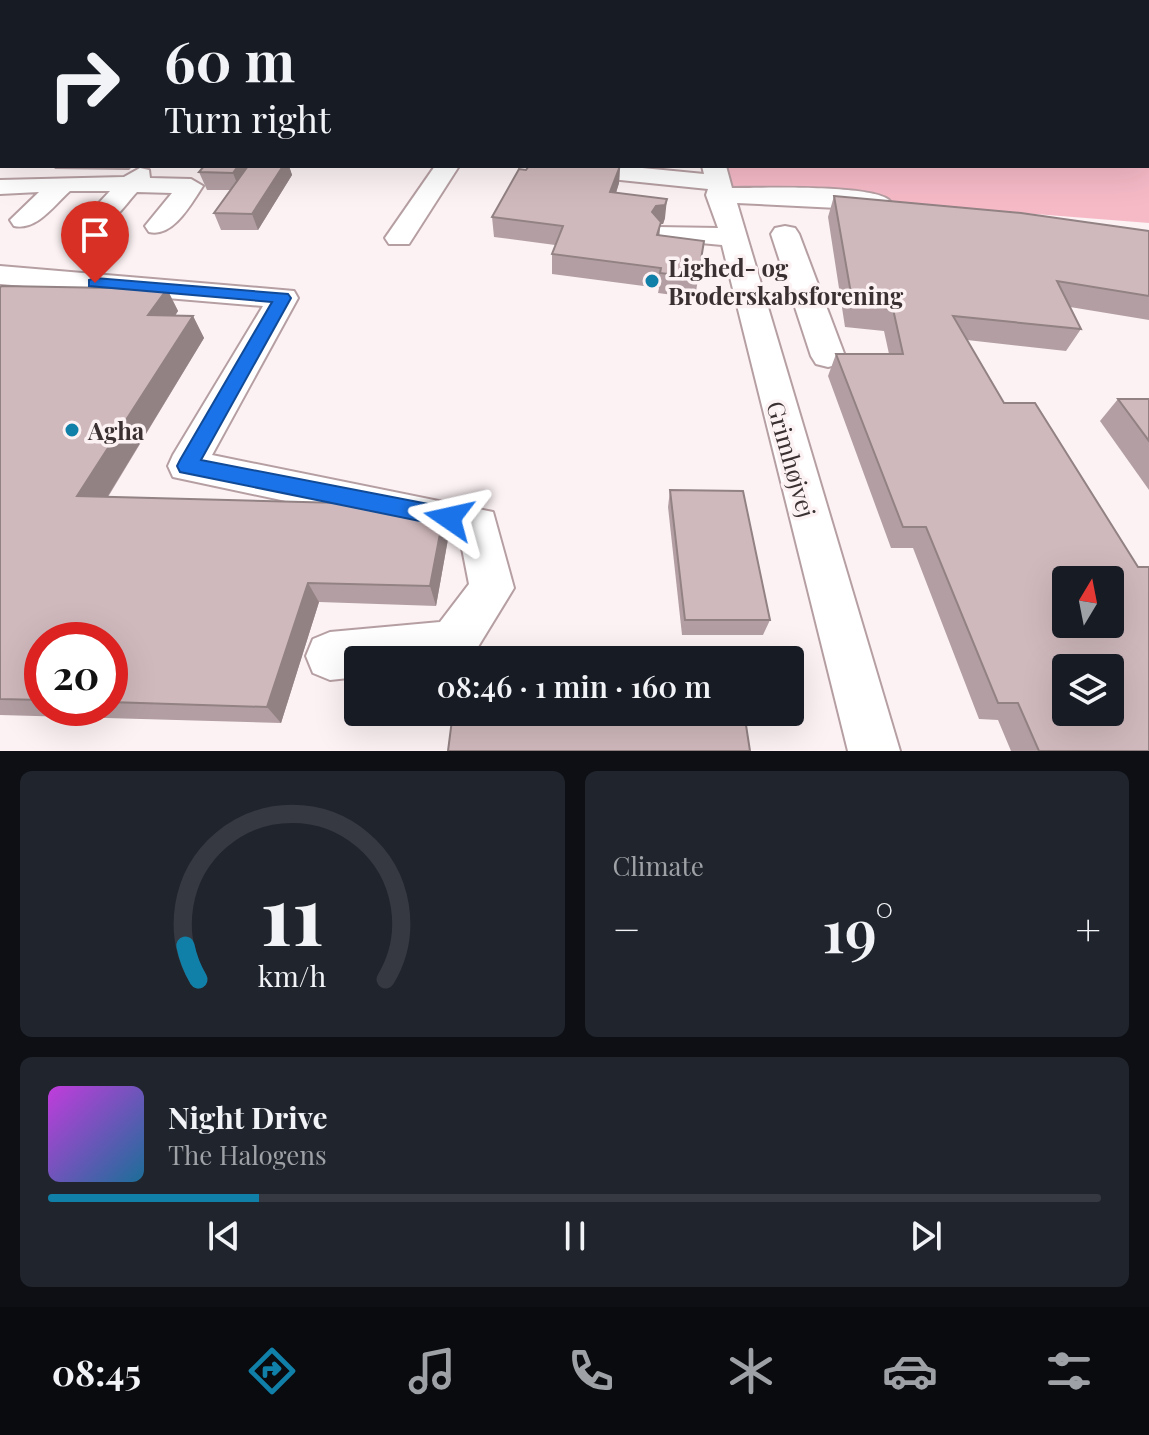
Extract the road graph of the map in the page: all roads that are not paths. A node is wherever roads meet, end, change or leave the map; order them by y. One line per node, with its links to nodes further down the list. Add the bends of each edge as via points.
1 (146, 168): 7 (street)
2 (193, 168): 8 (street)
3 (446, 168): 16 (street)
4 (574, 168): 5 (street)
5 (716, 181): 10 (street); 17 (street, Grimhøjvej)
6 (64, 183): 7 (street); 9 (street); 11 (street)
7 (130, 185): 8 (street); 12 (street)
8 (177, 186): 13 (street, via 191,186)
9 (0, 187)
10 (899, 205)
11 (23, 220)
12 (94, 222)
13 (158, 226)
14 (667, 233): 17 (street)
15 (785, 234): 18 (street)
16 (399, 238)
17 (734, 250): 18 (street); 22 (street, Grimhøjvej)
18 (796, 266): 20 (street)
19 (0, 276): 21 (street, via 283,298 187,466 478,524 492,588 453,644)
20 (828, 356)
21 (330, 656)
22 (874, 751)

